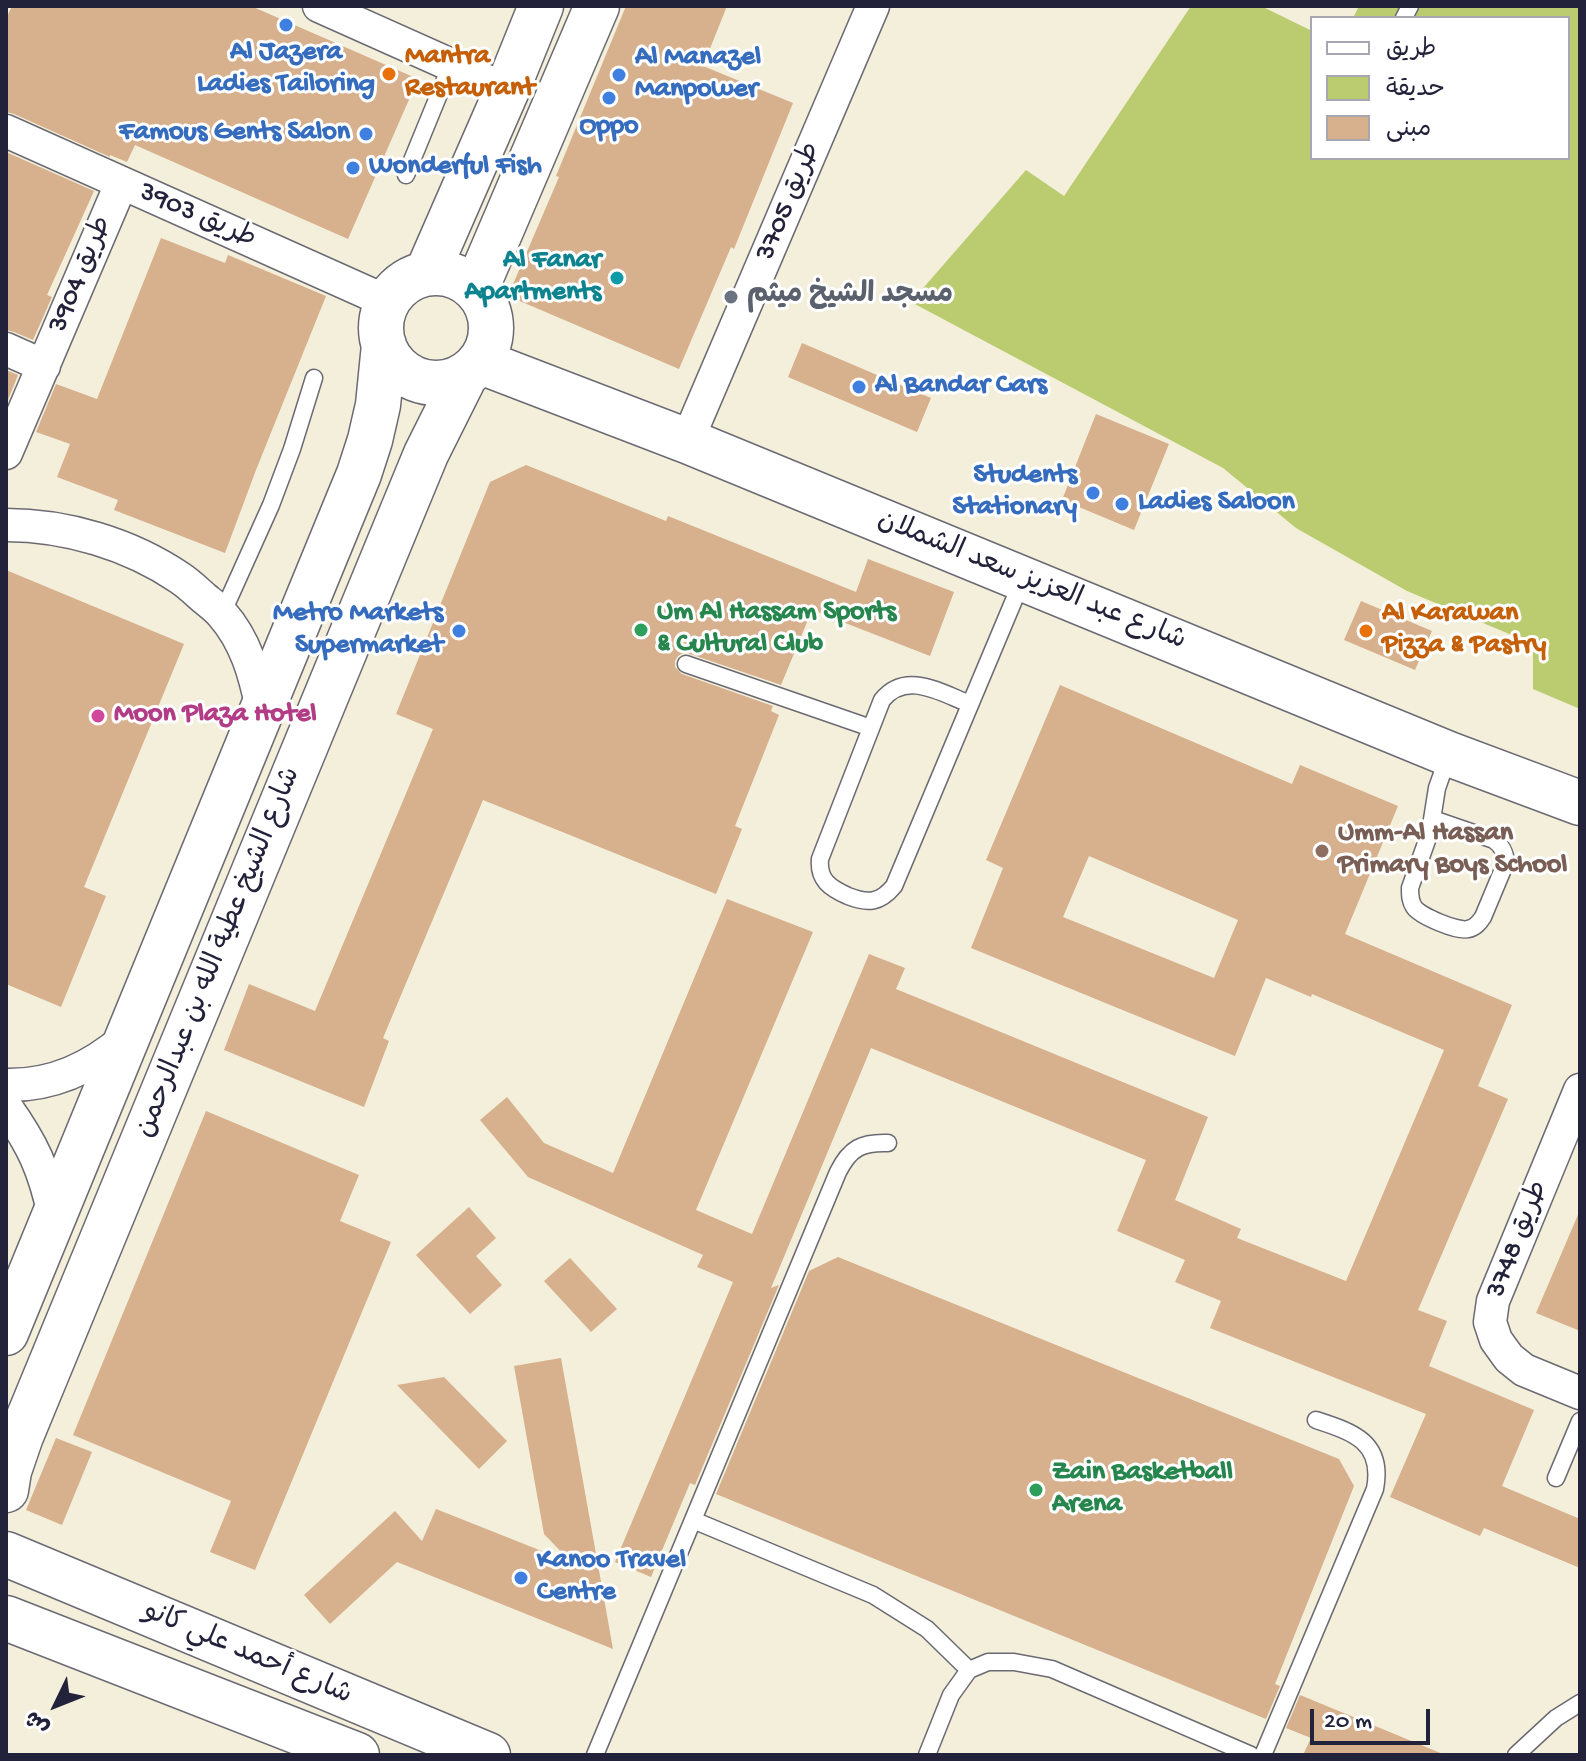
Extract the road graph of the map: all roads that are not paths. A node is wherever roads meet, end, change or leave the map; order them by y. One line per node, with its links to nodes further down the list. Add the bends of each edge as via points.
1 (319, 6): 5 (street)
2 (541, 6): 6 (street)
3 (597, 6): 11 (street)
4 (873, 6): 18 (street, طريق 3705)
5 (451, 65): 6 (street); 8 (lane)
6 (507, 90): 10 (street)
7 (6, 131): 9 (street, طريق 3903)
8 (406, 175)
9 (121, 184): 12 (street, طريق 3903); 15 (street, طريق 3904)
10 (427, 273): 11 (street, via 458,277); 12 (street, via 408,280)
11 (476, 289): 16 (street, via 488,308 492,330)
12 (388, 302): 13 (street, via 381,323)
13 (384, 345): 16 (street, via 396,367 417,380 454,381); 25 (street, شارع الشيخ عطية الله بن عبدالرحمن, via 378,405 359,474)
14 (6, 349): 15 (street, طريق 3904)
15 (44, 366): 19 (street, طريق 3904)
16 (473, 369): 18 (street, شارع عبد العزيز سعد الشملان); 41 (street, شارع الشيخ عطية الله بن عبدالرحمن, via 426,454 33,1407)
17 (314, 378): 22 (lane, via 271,505)
18 (687, 441): 21 (street, شارع عبد العزيز سعد الشملان)
19 (6, 453)
20 (6, 525): 22 (street, via 82,535 133,552 181,578)
21 (1023, 578): 24 (lane); 27 (street, شارع عبد العزيز سعد الشملان)
22 (222, 614): 25 (street, via 242,643)
23 (686, 664): 26 (lane)
24 (970, 704): 26 (lane, via 920,686 899,686 882,700); 26 (lane, via 894,886 883,897 861,901 827,884 820,859)
25 (262, 709): 30 (street, شارع الشيخ عطية الله بن عبدالرحمن)
26 (871, 728)
27 (1449, 754): 28 (street, شارع عبد العزيز سعد الشملان); 29 (lane)
28 (1580, 803)
29 (1433, 819): 29 (lane, via 1410,888 1411,903 1421,914 1457,929 1471,929 1483,917 1505,853 1494,840)
30 (126, 1038): 31 (street, via 61,1078); 35 (street, شارع الشيخ عطية الله بن عبدالرحمن)
31 (6, 1085)
32 (1580, 1090): 37 (street, طريق 3748, via 1493,1301 1490,1322 1502,1349 1524,1370)
33 (6, 1107): 35 (street, via 37,1156)
34 (888, 1143): 42 (lane, via 872,1142 845,1158)
35 (54, 1215): 36 (street, شارع الشيخ عطية الله بن عبدالرحمن)
36 (6, 1333)
37 (1580, 1393)
38 (1316, 1420): 54 (lane, via 1361,1439 1371,1450 1377,1477)
39 (1580, 1421): 40 (lane)
40 (1556, 1478)
41 (6, 1490)
42 (693, 1520): 46 (lane, via 873,1595 927,1629); 51 (lane)
43 (6, 1549): 45 (street, شارع أحمد علي كانو)
44 (6, 1618): 48 (street, شارع أحمد علي كانو)
45 (273, 1666): 48 (street); 50 (street, شارع أحمد علي كانو)
46 (969, 1670): 52 (lane, via 951,1695); 53 (lane, via 988,1662 1052,1669)
47 (1580, 1703): 55 (lane)
48 (253, 1714): 49 (street, شارع أحمد علي كانو)
49 (357, 1755)
50 (488, 1755)
51 (595, 1755)
52 (927, 1755)
53 (1251, 1755)
54 (1263, 1755)
55 (1516, 1755)

